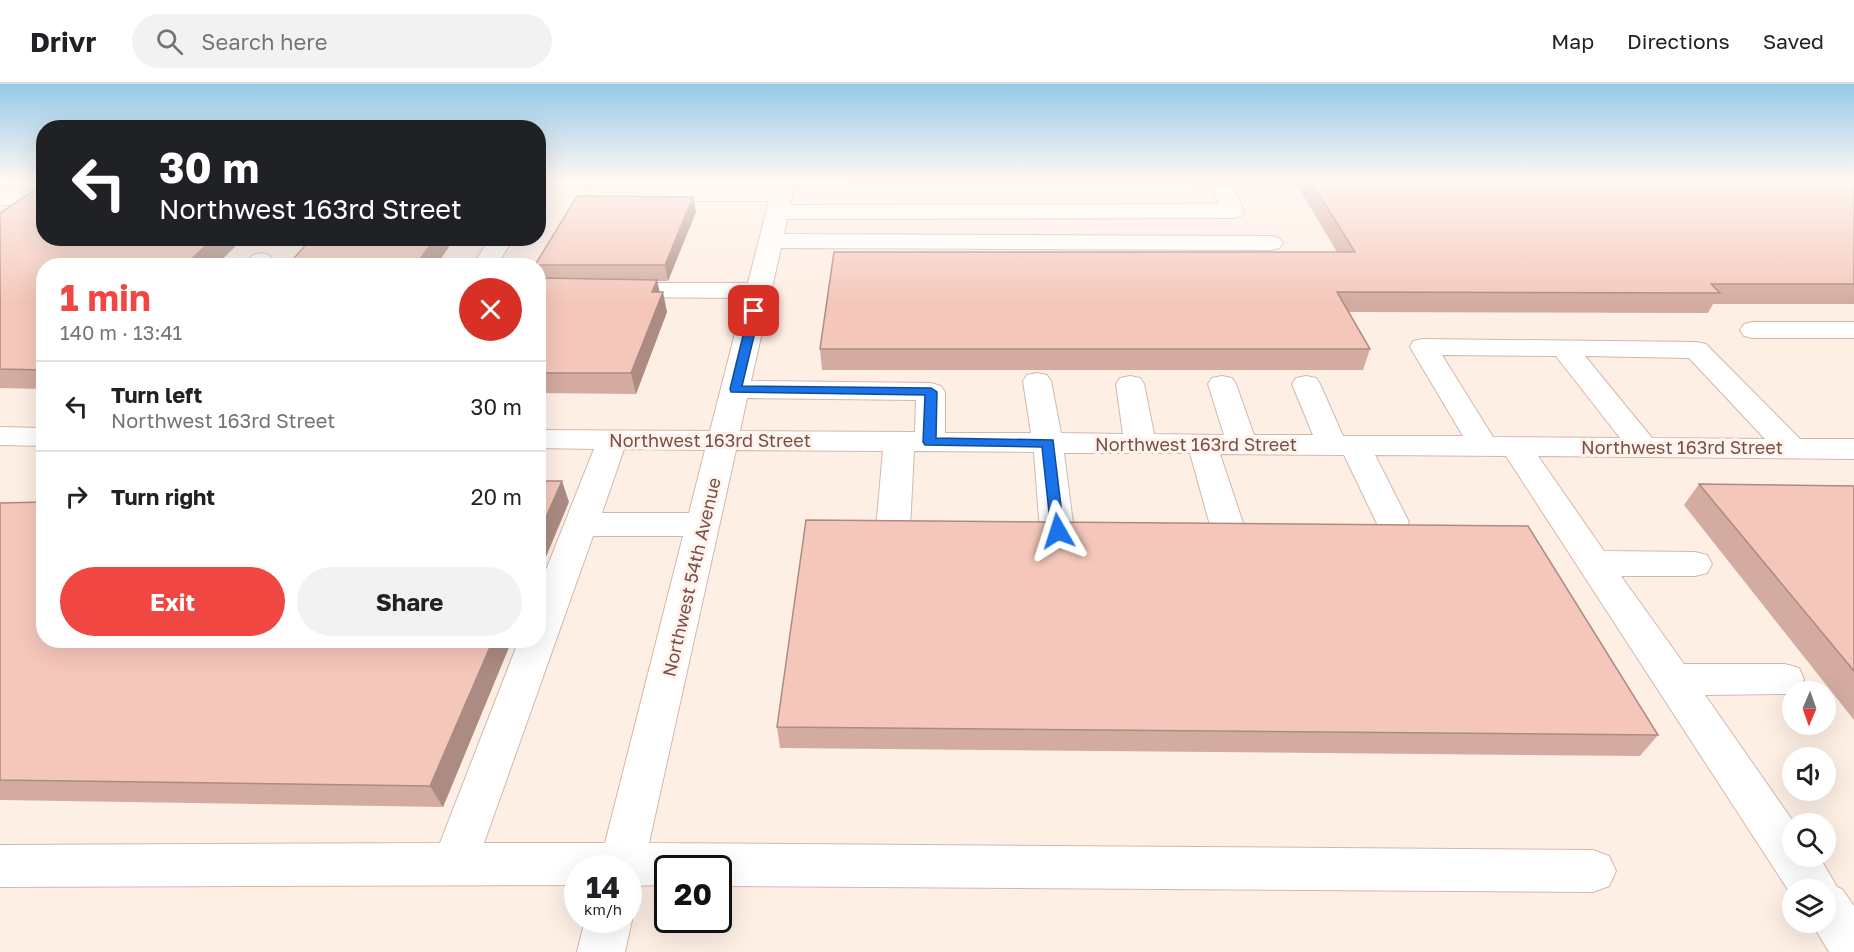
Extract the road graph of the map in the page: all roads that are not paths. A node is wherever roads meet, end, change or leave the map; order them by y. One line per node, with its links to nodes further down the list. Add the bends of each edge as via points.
1 (776, 221): 5 (street, Northwest 54th Avenue)
2 (964, 221): 3 (street)
3 (1271, 243)
4 (592, 289): 5 (street)
5 (759, 291): 13 (street, Northwest 54th Avenue)
6 (1753, 330): 7 (street)
7 (1854, 330)
8 (1564, 348): 26 (street, via 1423,347); 27 (street); 28 (street, via 1696,350)
9 (1037, 381): 21 (street)
10 (1130, 384): 22 (street)
11 (1222, 384): 24 (street)
12 (1306, 384): 25 (street)
13 (736, 389): 18 (street, Northwest 54th Avenue); 20 (street, via 931,392)
14 (0, 436): 15 (street)
15 (36, 436)
16 (546, 439): 17 (street, Northwest 163rd Street)
17 (613, 440): 18 (street, Northwest 163rd Street); 31 (street)
18 (723, 440): 19 (street, Northwest 163rd Street); 32 (street, Northwest 54th Avenue)
19 (899, 442): 20 (street, Northwest 163rd Street); 33 (street)
20 (930, 442): 21 (street, Northwest 163rd Street)
21 (1048, 443): 22 (street, Northwest 163rd Street); 35 (street)
22 (1140, 443): 23 (street, Northwest 163rd Street)
23 (1202, 444): 24 (street, Northwest 163rd Street); 34 (street)
24 (1242, 444): 25 (street, Northwest 163rd Street)
25 (1344, 445): 26 (street, Northwest 163rd Street); 30 (street)
26 (1500, 446): 27 (street, Northwest 163rd Street); 36 (street)
27 (1643, 447): 28 (street, Northwest 163rd Street)
28 (1791, 448): 29 (street, Northwest 163rd Street)
29 (1854, 448)
30 (1392, 522)
31 (581, 524): 32 (street); 38 (street)
32 (703, 525): 43 (street, Northwest 54th Avenue)
33 (893, 528)
34 (1228, 529)
35 (1058, 531)
36 (1594, 563): 37 (street); 41 (street)
37 (1695, 564)
38 (546, 618)
39 (535, 648): 44 (street)
40 (1785, 679): 41 (street)
41 (1674, 680): 42 (street)
42 (1782, 840)
43 (624, 855)
44 (454, 865): 45 (street); 46 (street)
45 (0, 866)
46 (564, 866)
47 (642, 866): 48 (street)
48 (1593, 871)
49 (1836, 920): 51 (street)
50 (605, 933): 52 (street)
51 (1854, 947)
52 (601, 952)

